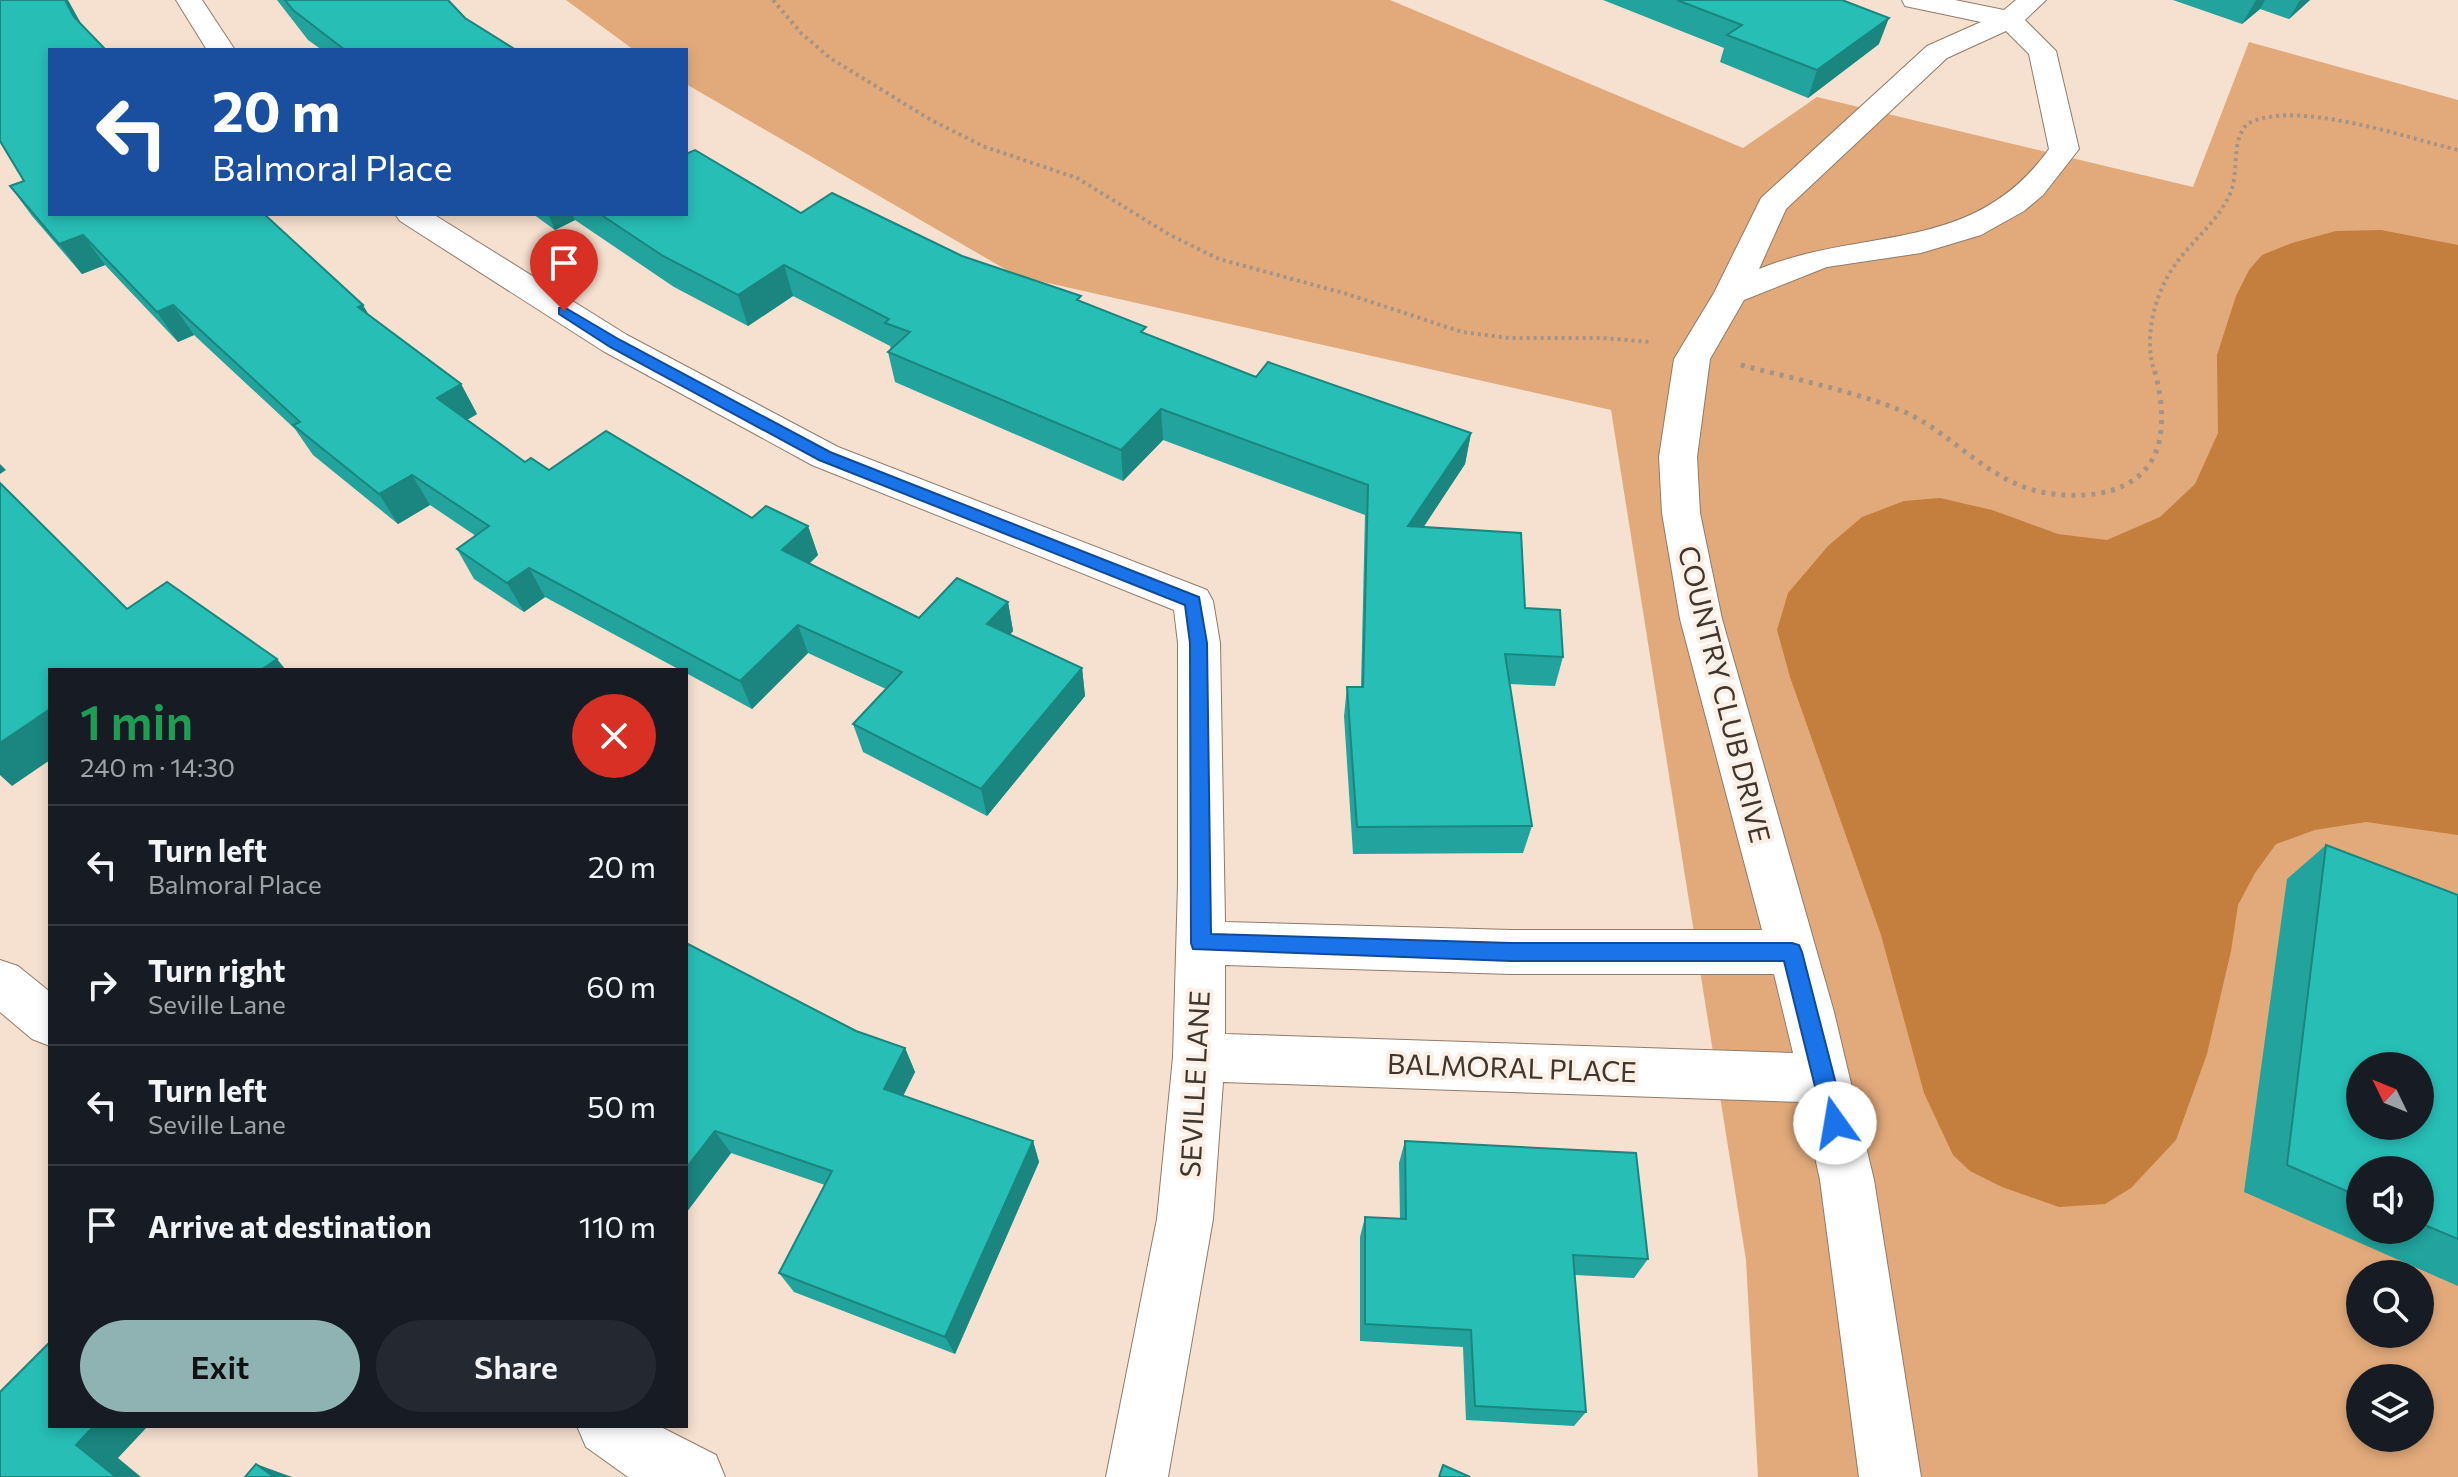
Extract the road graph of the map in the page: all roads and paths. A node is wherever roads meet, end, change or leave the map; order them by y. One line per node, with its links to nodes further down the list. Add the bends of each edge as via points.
1 (189, 0): 5 (street)
2 (773, 0): 9 (path, via 791,25 830,60 938,125 1005,155 1074,177 1158,229 1231,264 1349,294 1466,333 1554,339 1613,336)
3 (1915, 0): 4 (street)
4 (2021, 10): 8 (street, COUNTRY CLUB DRIVE, via 1937,52 1772,205); 8 (street, via 2042,51 2064,149 2049,174 1967,232 1817,260)
5 (220, 48)
6 (2458, 150): 9 (path, via 2319,118 2268,116 2247,123 2236,143 2234,183 2211,224 2176,260 2157,308 2149,357 2160,392 2160,442 2156,460 2128,487 2083,495 2021,489 1907,413)
7 (414, 216): 10 (street, SEVILLE LANE, via 615,343 825,456 1193,601 1199,643)
8 (1731, 293): 9 (street, COUNTRY CLUB DRIVE)
9 (1696, 351): 11 (street, COUNTRY CLUB DRIVE, via 1678,457 1681,513 1701,619)
10 (1201, 943): 11 (street, via 1511,952); 14 (street, SEVILLE LANE)
11 (1792, 952): 15 (street, COUNTRY CLUB DRIVE)
12 (0, 982): 13 (street)
13 (48, 1021)
14 (1199, 1057): 15 (street, BALMORAL PLACE); 18 (street, SEVILLE LANE, via 1185,1219)
15 (1825, 1078): 19 (street, COUNTRY CLUB DRIVE, via 1847,1180)
16 (610, 1428): 17 (street, via 653,1458)
17 (694, 1477)
18 (1137, 1477)
19 (1890, 1477)

